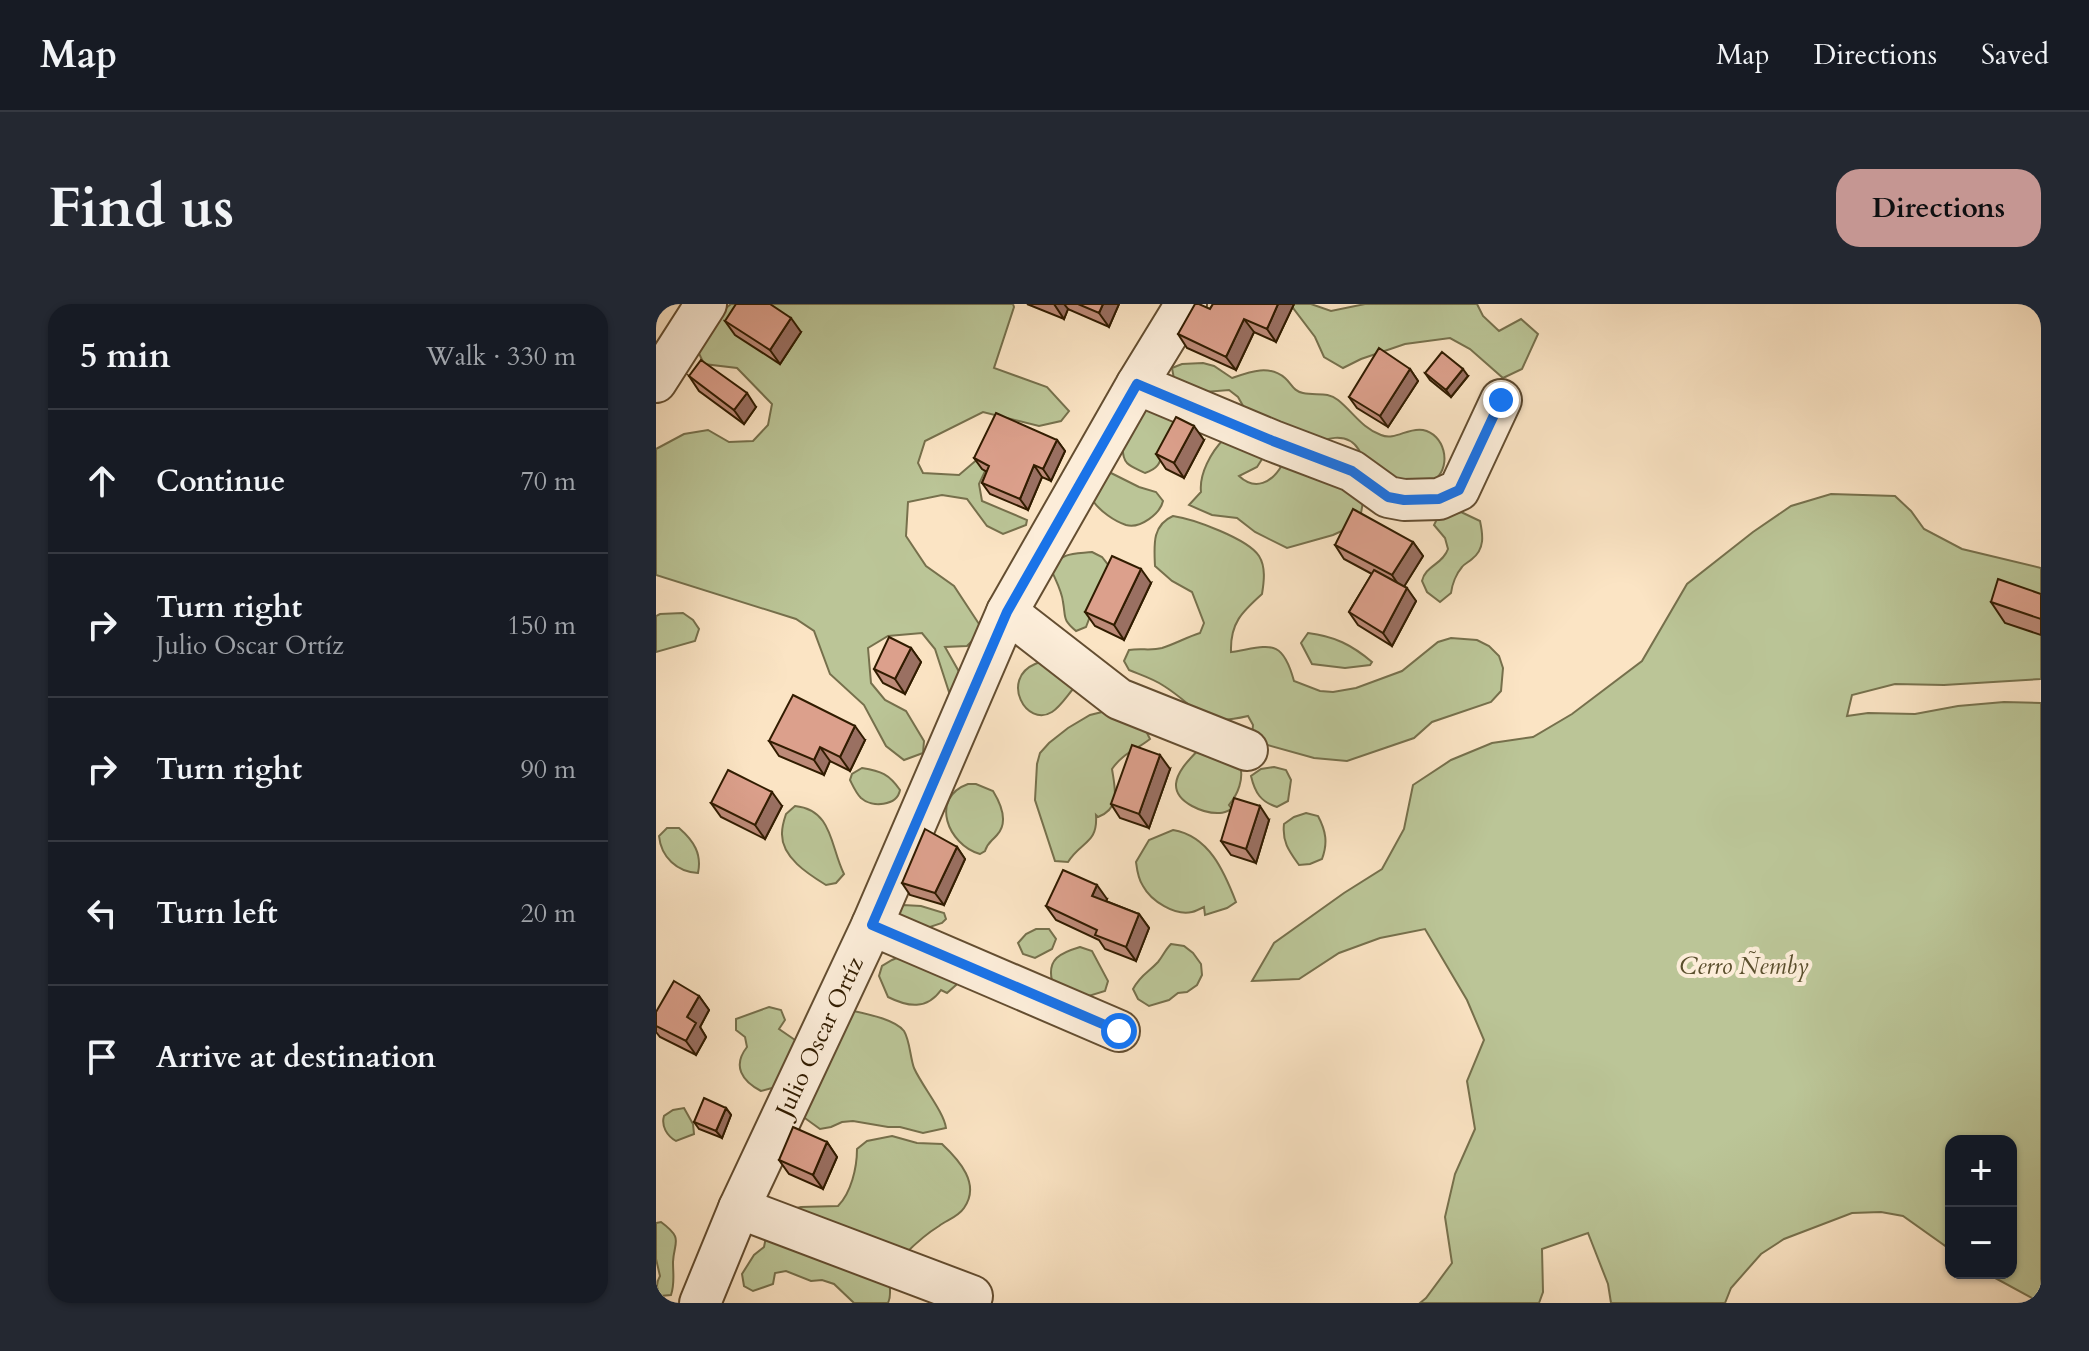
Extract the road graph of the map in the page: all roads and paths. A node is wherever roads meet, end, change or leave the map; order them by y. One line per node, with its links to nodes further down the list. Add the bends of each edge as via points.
1 (706, 304): 3 (street)
2 (1186, 304): 4 (street, Julio Oscar Ortíz)
3 (656, 382)
4 (1137, 384): 5 (street, via 1352,471 1388,497 1404,500 1439,499 1459,490); 6 (street, Julio Oscar Ortíz)
5 (1501, 400)
6 (1007, 612): 7 (street, via 1119,699); 8 (street, Julio Oscar Ortíz)
7 (1247, 750)
8 (872, 925): 9 (street); 10 (street, Julio Oscar Ortíz)
9 (1119, 1031)
10 (739, 1208): 11 (street); 12 (street, Julio Oscar Ortíz)
11 (972, 1296)
12 (700, 1303)

